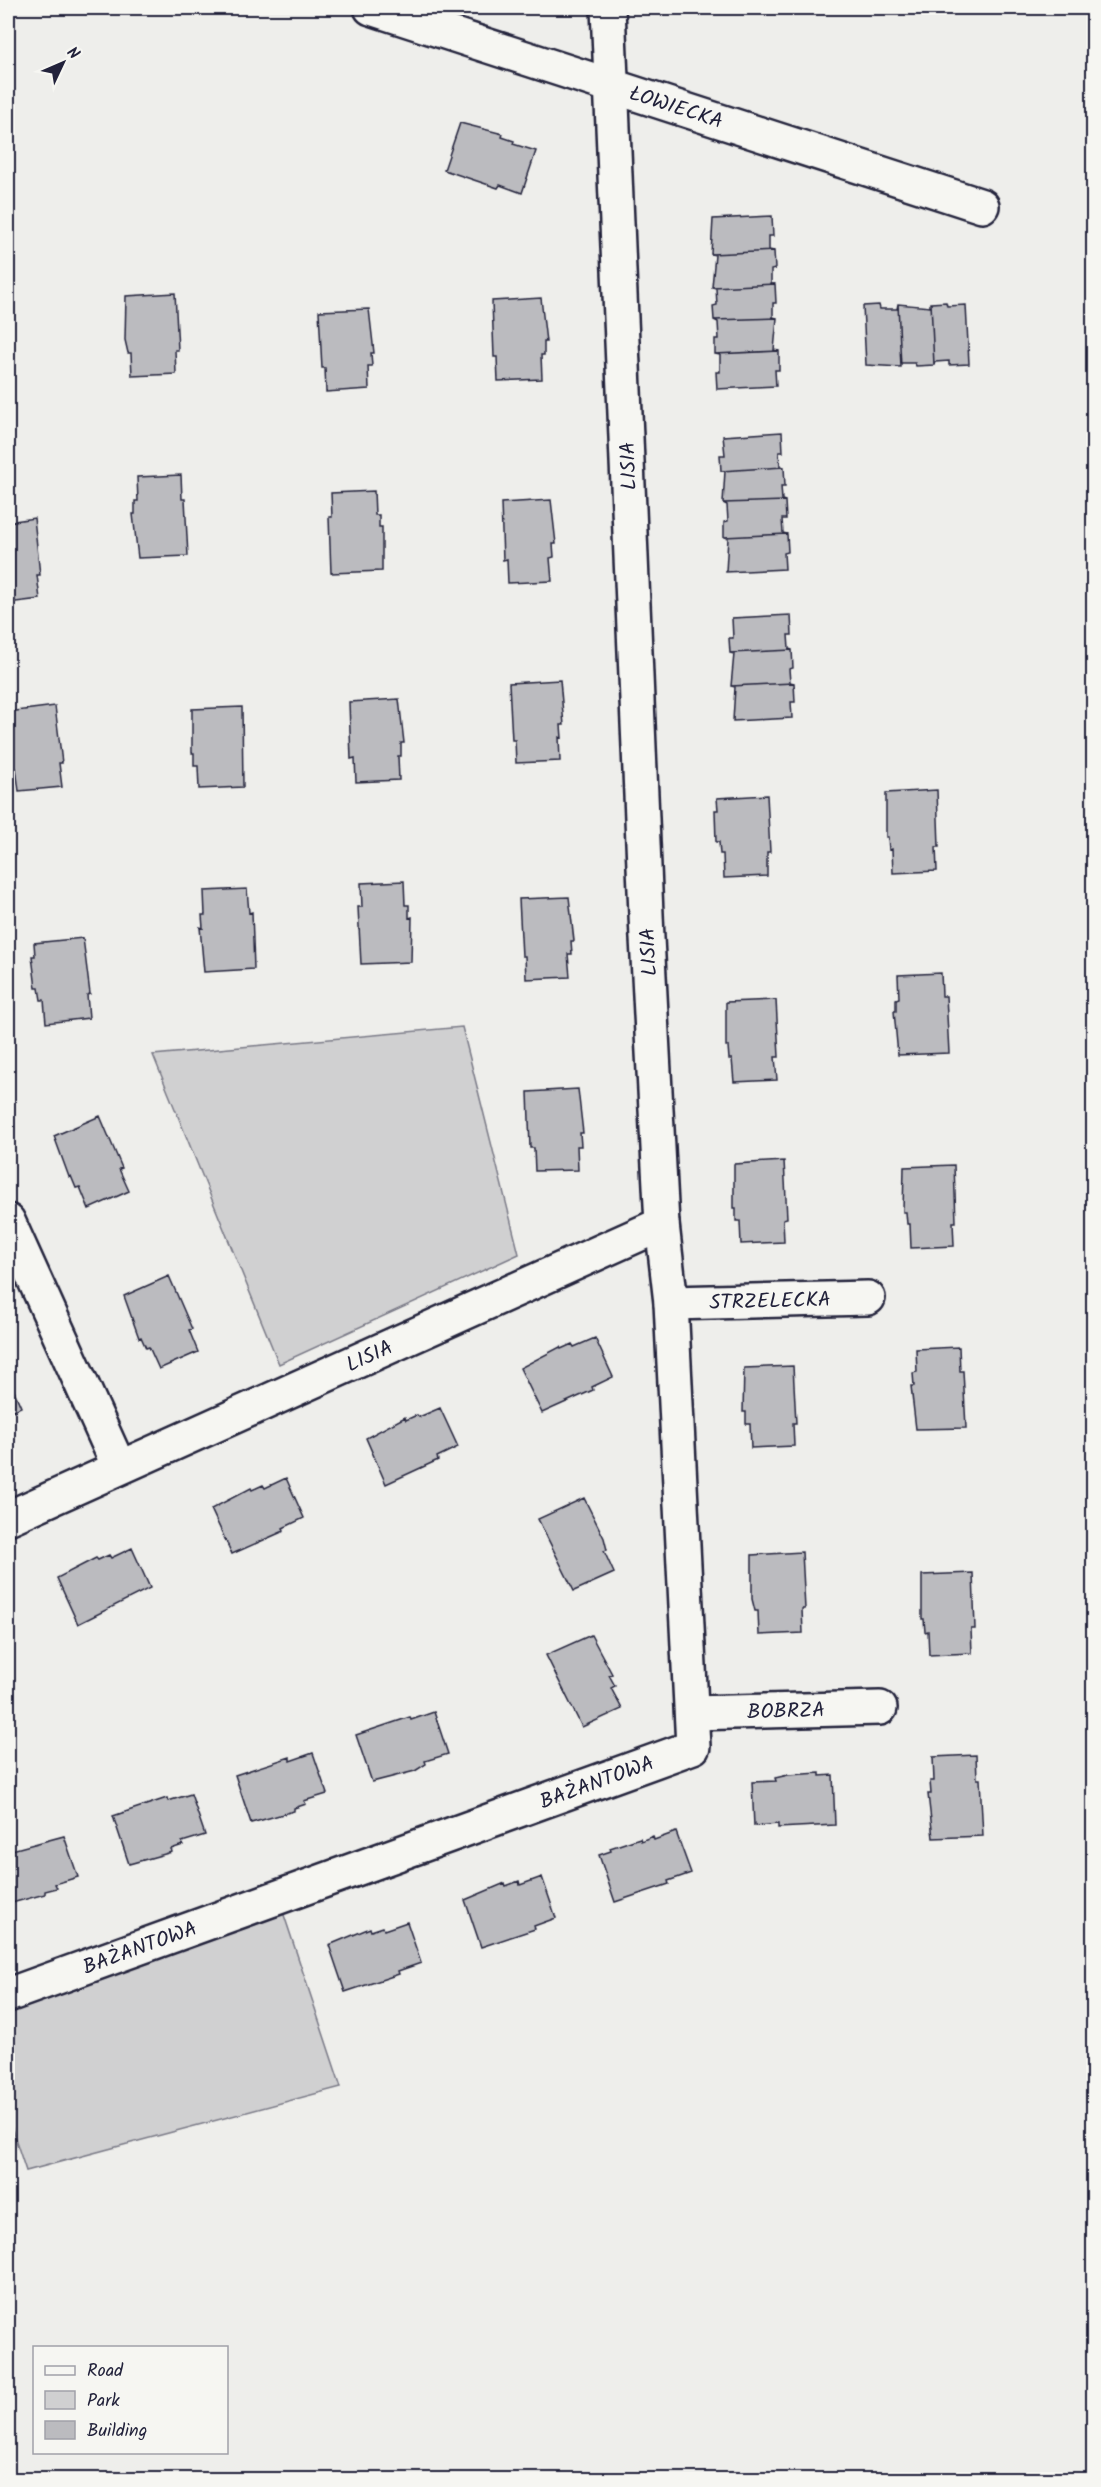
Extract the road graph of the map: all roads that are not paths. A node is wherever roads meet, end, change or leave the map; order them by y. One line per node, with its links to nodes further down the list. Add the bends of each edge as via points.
1 (371, 8): 3 (street, ŁOWIECKA)
2 (609, 8): 3 (street, LISIA)
3 (612, 86): 4 (street, ŁOWIECKA); 6 (street, LISIA)
4 (982, 206)
5 (8, 1221): 9 (street)
6 (662, 1224): 8 (street, BAŻANTOWA); 9 (street, LISIA)
7 (868, 1298): 8 (street, STRZELECKA)
8 (671, 1303): 12 (street, BAŻANTOWA)
9 (119, 1467): 10 (street, LISIA)
10 (8, 1518)
11 (880, 1708): 12 (street, BOBRZA)
12 (692, 1713): 13 (street, BAŻANTOWA, via 693,1747)
13 (8, 1995)

